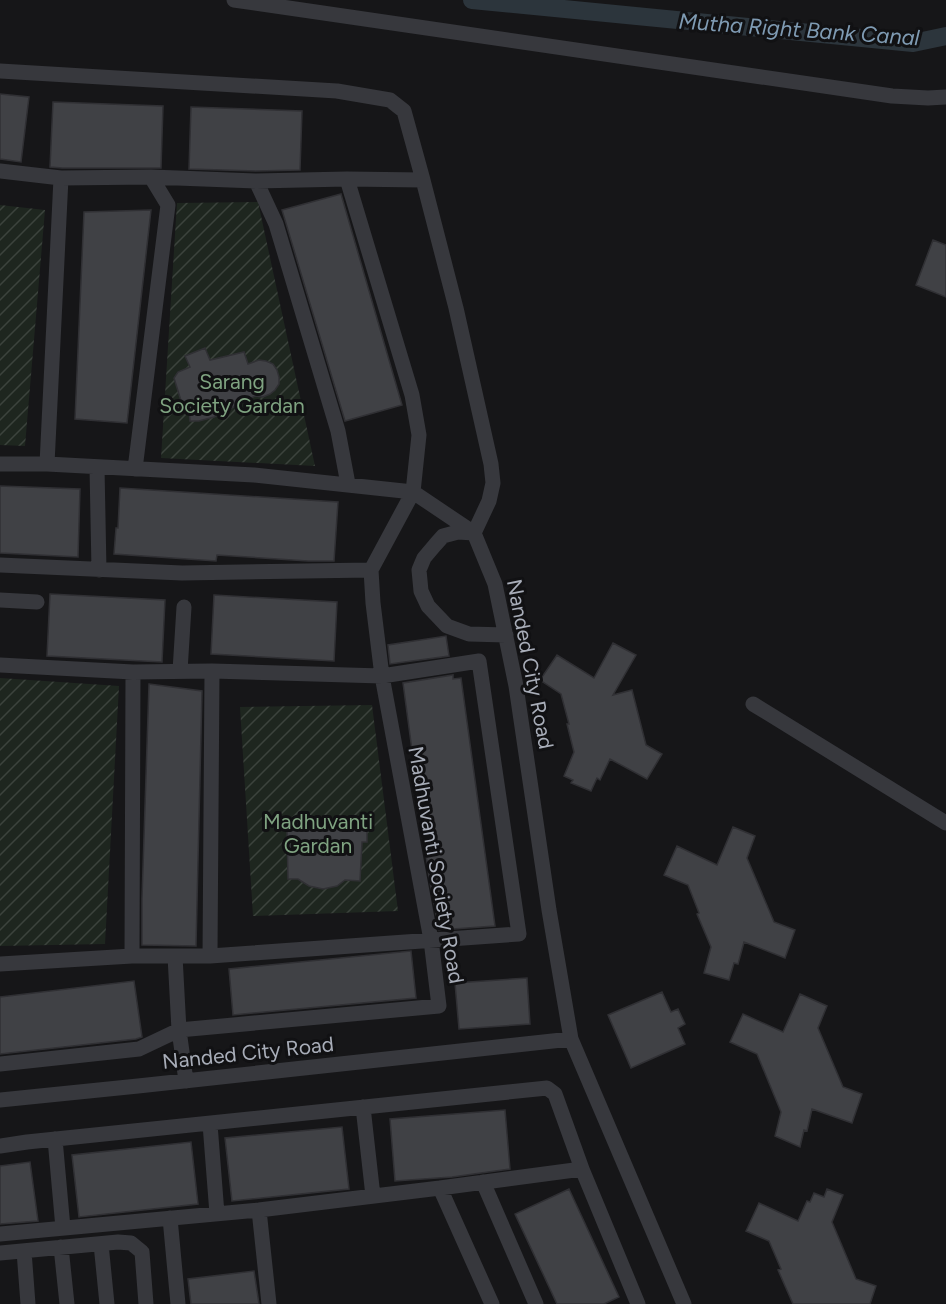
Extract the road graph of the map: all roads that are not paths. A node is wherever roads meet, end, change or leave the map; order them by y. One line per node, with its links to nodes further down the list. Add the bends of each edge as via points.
1 (234, 0): 3 (street, via 892,96)
2 (0, 71): 8 (street, via 337,91 390,100 404,111)
3 (946, 97)
4 (0, 171): 6 (street)
5 (151, 177): 6 (street); 9 (street); 13 (street, via 168,206)
6 (61, 178): 11 (street)
7 (347, 179): 8 (street); 9 (street); 15 (street, via 412,394 419,435)
8 (423, 180): 16 (street, via 491,464 493,483 489,501)
9 (256, 181): 14 (street, via 276,224 338,431)
10 (0, 464): 11 (street)
11 (47, 464): 12 (street)
12 (97, 467): 13 (street); 18 (street)
13 (135, 469): 14 (street)
14 (348, 484): 15 (street)
15 (413, 492): 16 (street); 19 (street)
16 (474, 533): 23 (street, Nanded City Road, via 495,584); 23 (street, via 443,536 419,570 421,591 428,606 447,626 469,634)
17 (0, 565): 18 (street)
18 (99, 570): 19 (street)
19 (371, 570): 28 (street, Madhuvanti Society Road)
20 (0, 600): 21 (street)
21 (37, 602)
22 (184, 606): 25 (street)
23 (506, 635): 37 (street, Nanded City Road)
24 (0, 664): 27 (street)
25 (180, 671): 26 (street); 27 (street)
26 (212, 671): 28 (street); 34 (street)
27 (133, 672): 32 (street)
28 (382, 676): 31 (street, Madhuvanti Society Road); 31 (street, via 479,661 519,934)
29 (753, 704): 30 (street)
30 (946, 823)
31 (431, 940): 34 (street); 36 (street, Madhuvanti Society Road, via 438,1006)
32 (132, 956): 33 (street); 35 (street)
33 (175, 956): 34 (street); 36 (street)
34 (210, 956)
35 (0, 964)
36 (179, 1030): 38 (street, via 139,1049); 39 (street)
37 (571, 1039): 39 (street, Nanded City Road); 67 (street, Nanded City Road)
38 (0, 1064)
39 (186, 1081): 40 (street, Nanded City Road)
40 (0, 1100)
41 (363, 1107): 42 (street); 45 (street, via 547,1088 555,1094); 48 (street)
42 (210, 1124): 43 (street); 50 (street)
43 (55, 1139): 44 (street); 52 (street)
44 (0, 1146)
45 (582, 1169): 46 (street); 66 (street)
46 (483, 1182): 47 (street); 65 (street)
47 (440, 1188): 48 (street); 64 (street)
48 (374, 1196): 49 (street)
49 (259, 1210): 50 (street); 63 (street)
50 (217, 1214): 51 (street)
51 (170, 1218): 52 (street); 62 (street)
52 (63, 1228): 53 (street)
53 (0, 1234)
54 (101, 1244): 55 (street); 60 (street); 61 (street, via 131,1243 142,1252)
55 (62, 1247): 56 (street); 59 (street)
56 (24, 1251): 57 (street); 58 (street)
57 (0, 1253)
58 (28, 1304)
59 (67, 1304)
60 (107, 1304)
61 (146, 1304)
62 (178, 1304)
63 (269, 1304)
64 (492, 1304)
65 (536, 1304)
66 (638, 1304)
67 (684, 1304)

